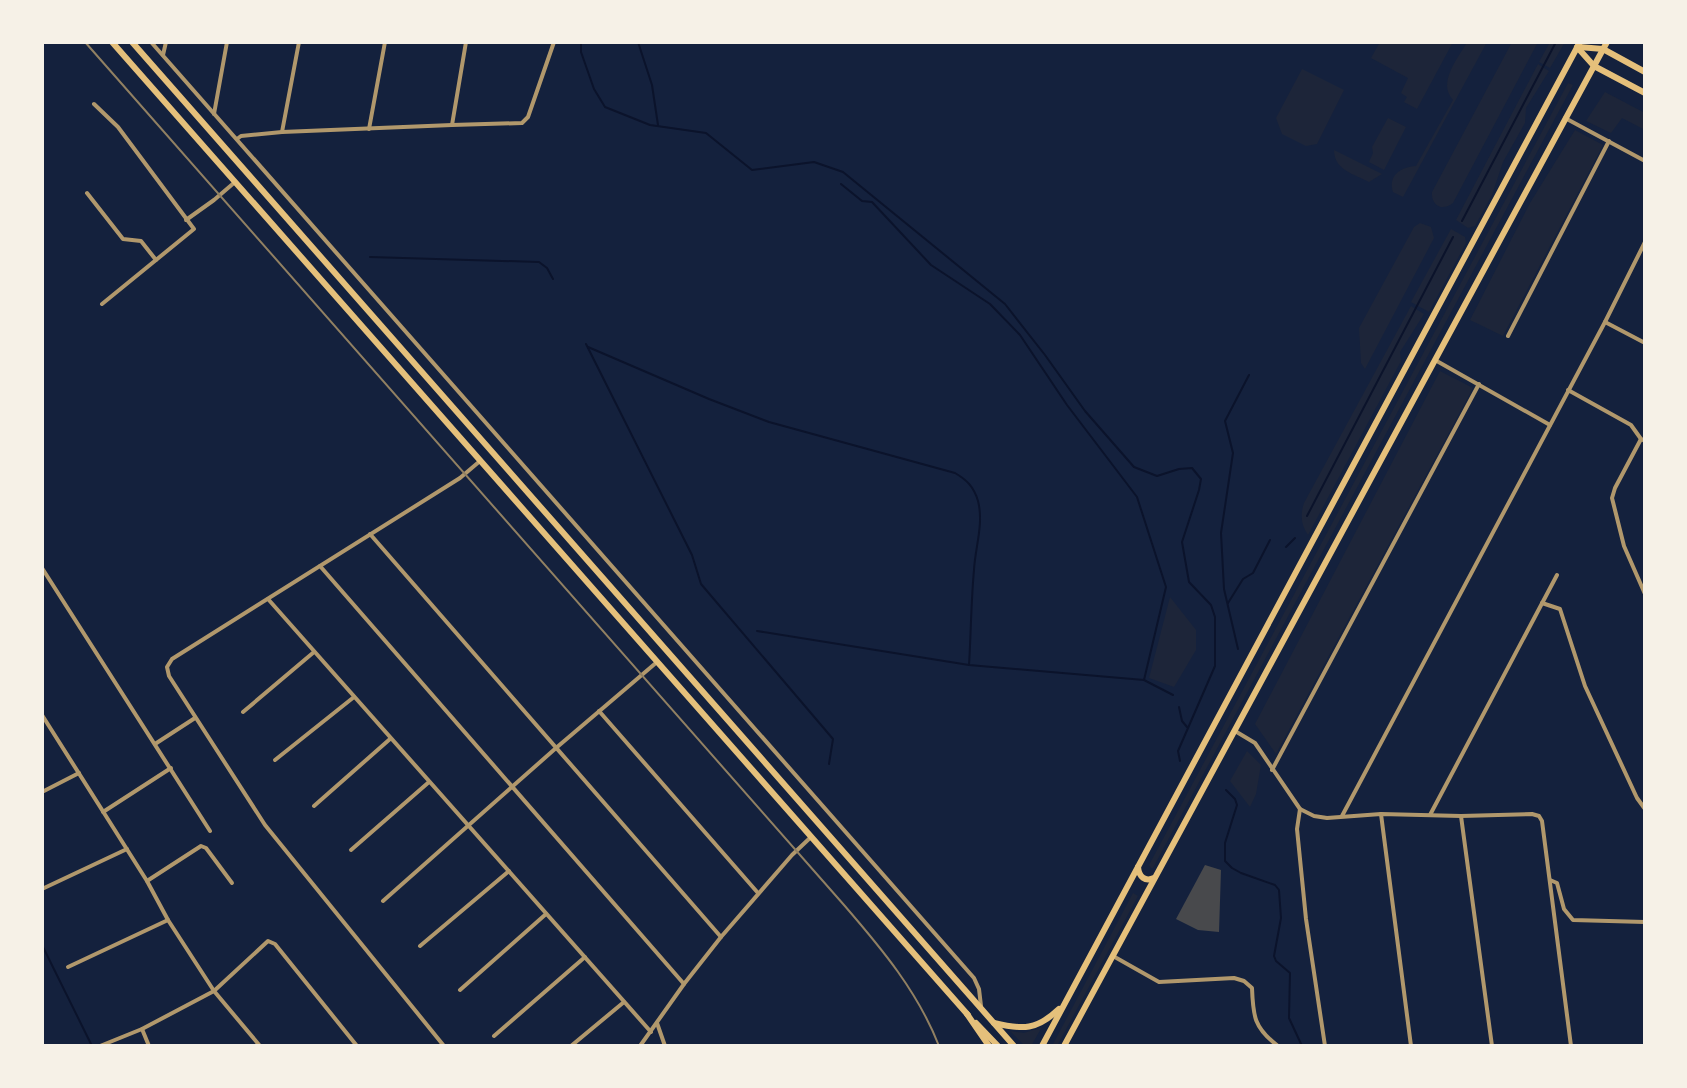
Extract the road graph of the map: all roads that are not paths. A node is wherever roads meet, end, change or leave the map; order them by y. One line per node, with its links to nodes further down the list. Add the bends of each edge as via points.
1 (112, 42): 25 (main road)
2 (132, 42): 78 (main road)
3 (151, 42): 12 (street)
4 (166, 42): 12 (street)
5 (227, 42): 17 (street)
6 (299, 42): 21 (street)
7 (385, 42): 20 (street)
8 (466, 42): 19 (street)
9 (554, 42): 19 (street, via 524,122)
10 (1579, 44): 11 (main road); 13 (main road); 82 (main road)
11 (1605, 46): 13 (main road); 14 (main road)
12 (163, 56): 17 (street)
13 (1594, 66): 15 (main road); 18 (main road)
14 (1645, 72)
15 (1645, 93)
16 (94, 104): 27 (street, via 118,127)
17 (214, 114): 22 (street)
18 (1565, 118): 23 (street); 36 (main road)
19 (452, 125): 20 (street)
20 (369, 129): 21 (street)
21 (282, 132): 22 (street)
22 (237, 139): 104 (street, via 974,978)
23 (1609, 141): 24 (street); 34 (street)
24 (1645, 161)
25 (235, 182): 27 (street); 41 (main road)
26 (87, 193): 31 (street, via 123,239 141,241)
27 (186, 220): 31 (street, via 194,229)
28 (1645, 242): 29 (street)
29 (1639, 253): 30 (street); 33 (street)
30 (1645, 256)
31 (156, 260): 32 (street)
32 (102, 304)
33 (1605, 322): 35 (street); 38 (street)
34 (1508, 336)
35 (1645, 343)
36 (1435, 360): 37 (street); 56 (main road)
37 (1479, 384): 39 (street); 62 (street)
38 (1568, 390): 39 (street); 40 (street, via 1631,425)
39 (1550, 425): 73 (street)
40 (1643, 440): 46 (street, via 1612,498 1624,546)
41 (480, 461): 42 (street); 50 (main road)
42 (370, 534): 43 (street); 59 (street)
43 (320, 566): 47 (street); 65 (street)
44 (42, 568): 58 (street)
45 (1557, 575): 48 (street)
46 (1645, 594)
47 (268, 599): 49 (street); 55 (street, via 168,662 169,676)
48 (1542, 603): 69 (street, via 1560,609 1585,686); 72 (street)
49 (314, 652): 51 (street); 53 (street)
50 (657, 662): 52 (street); 77 (main road)
51 (354, 697): 57 (street); 60 (street)
52 (599, 711): 59 (street); 89 (street)
53 (243, 712)
54 (42, 715): 63 (street)
55 (195, 718): 58 (street); 115 (street, via 265,825)
56 (1235, 731): 62 (street, via 1255,743); 84 (main road)
57 (391, 738): 64 (street); 67 (street)
58 (155, 744): 61 (street)
59 (556, 748): 65 (street); 94 (street)
60 (275, 760)
61 (171, 768): 70 (street); 76 (street)
62 (1272, 770): 68 (street)
63 (79, 773): 66 (street); 70 (street)
64 (429, 782): 75 (street); 81 (street)
65 (513, 787): 75 (street); 99 (street)
66 (42, 792)
67 (314, 806)
68 (1300, 809): 73 (street, via 1320,818); 125 (street, via 1297,829 1306,919)
69 (1645, 809)
70 (103, 812): 80 (street)
71 (1381, 814): 72 (street); 73 (street); 126 (street)
72 (1430, 815): 74 (street)
73 (1342, 816)
74 (1461, 816): 85 (street, via 1539,816); 127 (street)
75 (469, 826): 83 (street); 90 (street)
76 (210, 831)
77 (811, 837): 79 (main road); 89 (street)
78 (832, 838): 79 (main road); 104 (main road)
79 (821, 848): 105 (main road)
80 (127, 849): 86 (street); 88 (street)
81 (351, 850)
82 (1138, 867): 84 (main road, via 1144,879); 103 (main road)
83 (509, 871): 91 (street); 95 (street)
84 (1155, 878): 96 (main road)
85 (1549, 879): 93 (street, via 1557,883 1573,920); 128 (street)
86 (147, 881): 87 (street, via 201,846); 92 (street)
87 (232, 883)
88 (42, 889)
89 (759, 893): 94 (street)
90 (383, 901)
91 (546, 914): 97 (street); 100 (street)
92 (168, 920): 98 (street); 101 (street)
93 (1645, 922)
94 (721, 937): 99 (street)
95 (420, 946)
96 (1113, 956): 123 (main road); 124 (street, via 1159,982 1244,981 1252,988 1253,1017)
97 (585, 957): 102 (street); 110 (street)
98 (68, 967)
99 (684, 984): 106 (street)
100 (460, 990)
101 (214, 991): 108 (street); 113 (street); 114 (street, via 272,942)
102 (624, 1002): 109 (street); 116 (street)
103 (1065, 1003): 107 (main road, via 1035,1026); 122 (main road)
104 (982, 1008): 107 (main road)
105 (967, 1014): 119 (main road); 120 (main road)
106 (657, 1023): 109 (street); 118 (street)
107 (994, 1023): 121 (main road)
108 (142, 1029): 111 (street); 112 (street)
109 (651, 1032): 117 (street)
110 (494, 1036)
111 (101, 1046)
112 (149, 1046)
113 (260, 1046)
114 (357, 1046)
115 (444, 1046)
116 (571, 1046)
117 (640, 1046)
118 (665, 1046)
119 (989, 1046)
120 (998, 1046)
121 (1014, 1046)
122 (1042, 1046)
123 (1064, 1046)
124 (1278, 1046)
125 (1325, 1046)
126 (1411, 1046)
127 (1492, 1046)
128 (1571, 1046)

